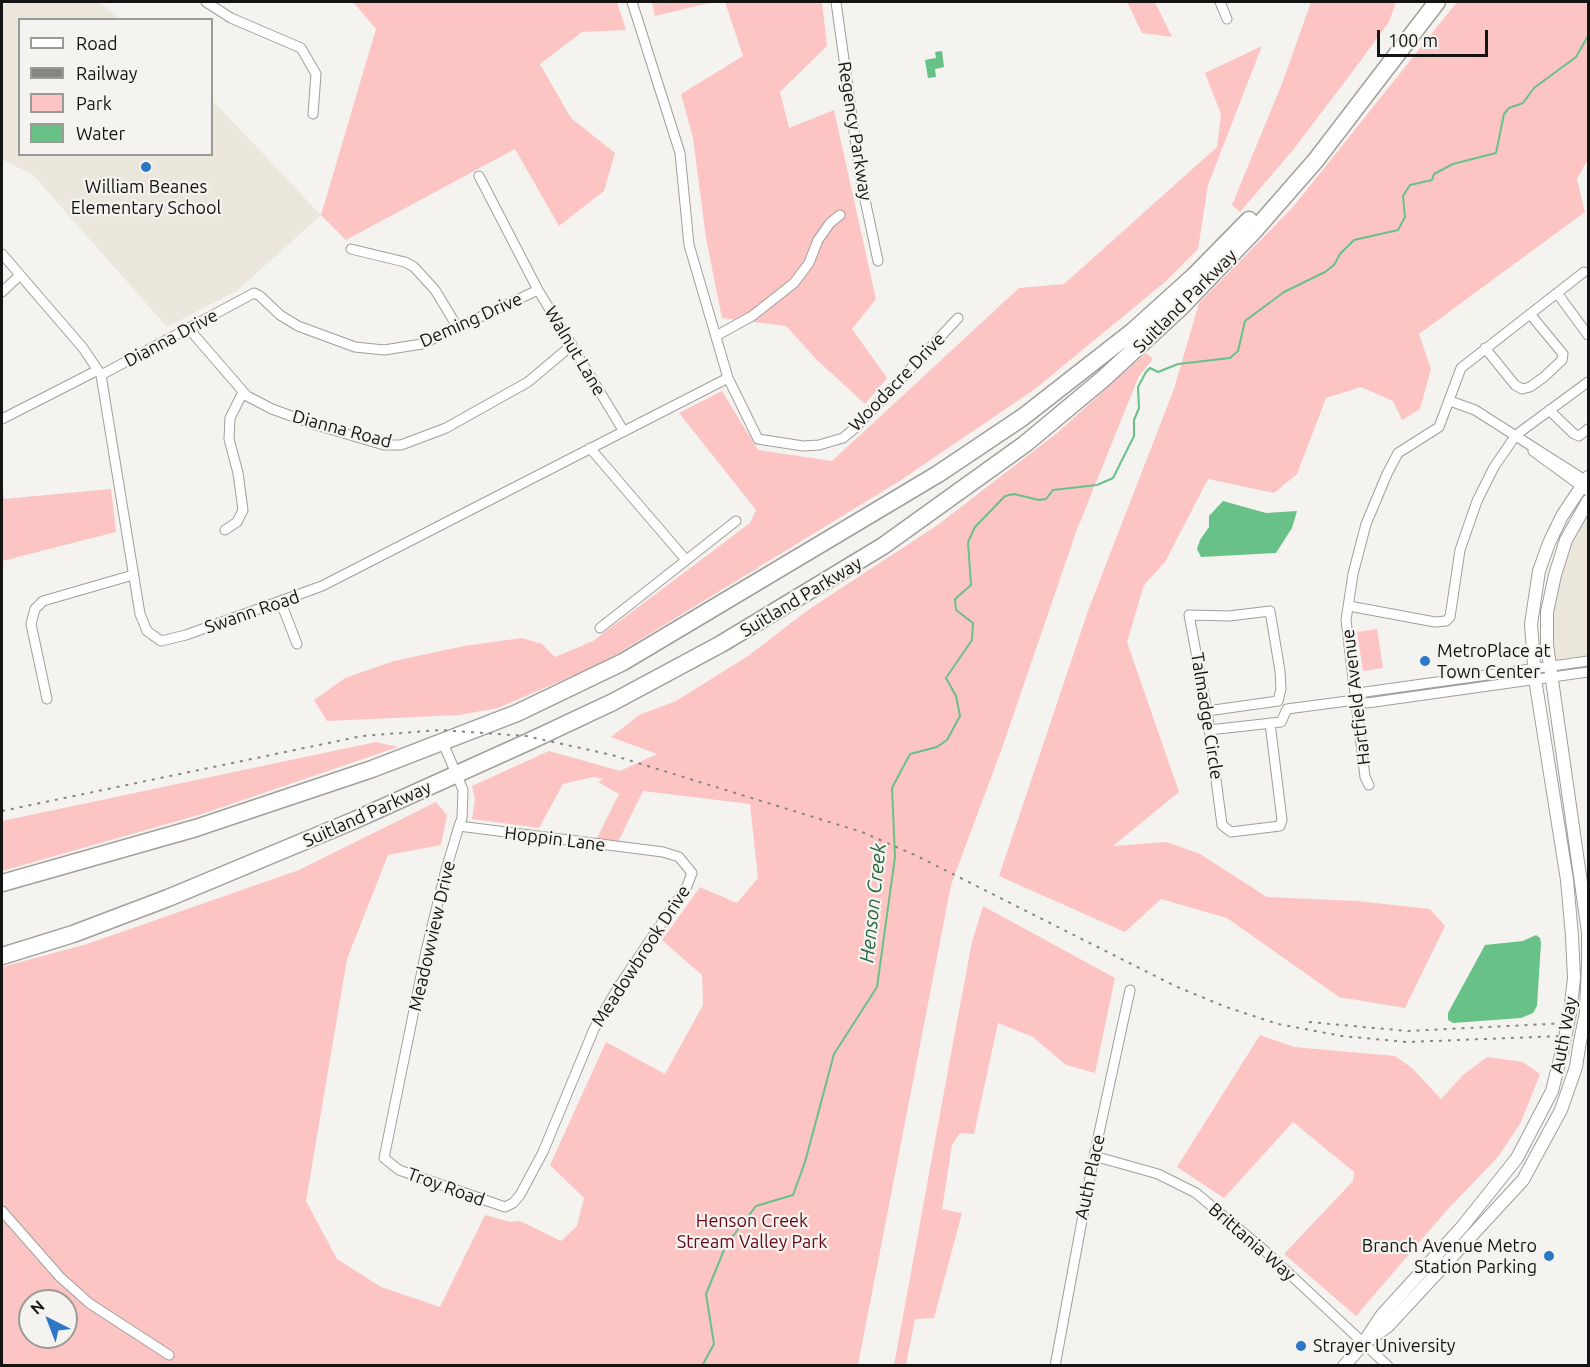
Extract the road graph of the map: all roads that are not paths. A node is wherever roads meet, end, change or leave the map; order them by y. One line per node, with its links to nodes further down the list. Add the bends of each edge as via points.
1 (206, 2): 8 (street, via 231,18 301,48 316,74)
2 (632, 2): 25 (street, via 680,153 689,245)
3 (836, 2): 13 (street, Regency Parkway, via 861,181)
4 (1220, 2): 7 (street)
5 (1424, 2): 61 (highway, Suitland Parkway, via 1330,127 1251,218 1164,304 1070,382 956,463 643,651 537,705)
6 (1437, 2): 62 (highway, Suitland Parkway, via 1334,139 1243,243 1134,351 1018,449 900,535 763,621 622,697)
7 (1227, 19)
8 (313, 114)
9 (479, 176): 16 (street, Walnut Lane)
10 (840, 215): 25 (street, via 818,240 806,268 794,283 752,316)
11 (351, 249): 22 (street, via 414,267 435,290)
12 (2, 254): 15 (street, Swann Road)
13 (878, 261)
14 (1584, 272): 18 (street, Hartfield Avenue)
15 (20, 275): 17 (street); 28 (street, Swann Road, via 76,339)
16 (538, 290): 22 (street, Deming Drive); 26 (street, Walnut Lane)
17 (2, 292)
18 (1557, 293): 20 (street, Hartfield Avenue); 24 (street)
19 (241, 300): 22 (street, Deming Drive, via 257,294 288,321 369,349 422,344); 23 (street, Dianna Drive)
20 (1530, 314): 27 (street, Hartfield Avenue); 27 (street, via 1563,354 1562,360 1544,377 1522,389)
21 (958, 318): 29 (street, Woodacre Drive, via 855,428 843,438 819,445 758,439)
22 (458, 328)
23 (189, 329): 28 (street, Dianna Drive); 31 (street, Dianna Road)
24 (1588, 335)
25 (716, 336): 29 (street)
26 (572, 345): 31 (street, Dianna Road, via 519,388 446,428 400,445 384,445 316,425 272,409); 36 (street, Walnut Lane)
27 (1485, 348): 32 (street, Hartfield Avenue, via 1461,368)
28 (99, 373): 34 (street, Dianna Drive); 44 (street, Swann Road)
29 (728, 378): 36 (street, Swann Road)
30 (1588, 382): 33 (street)
31 (243, 392): 42 (street, via 230,418 229,439 243,510 237,522)
32 (1450, 401): 37 (street, via 1475,410); 46 (street, Hartfield Avenue, via 1439,427 1398,453 1387,474 1366,524)
33 (1549, 410): 35 (street, via 1574,434 1579,436); 37 (street)
34 (2, 419)
35 (1588, 429)
36 (623, 430): 38 (street, Swann Road)
37 (1516, 435): 39 (street); 46 (street, via 1494,467 1466,530 1450,617 1435,622)
38 (590, 448): 43 (street); 45 (street, Swann Road, via 375,560)
39 (1587, 483): 50 (street, Auth Way, via 1562,516 1539,571 1531,624)
40 (1588, 501): 51 (street, Auth Way, via 1566,540 1555,575 1547,612)
41 (736, 521): 43 (street)
42 (225, 530)
43 (686, 560): 47 (street)
44 (133, 574): 45 (street, Swann Road, via 142,623 161,641); 53 (street, via 44,601 35,609 31,624)
45 (281, 603): 48 (street)
46 (1349, 606): 54 (street, Hartfield Avenue, via 1346,620)
47 (600, 628)
48 (297, 644)
49 (1588, 661): 51 (street)
50 (1534, 671): 51 (street); 54 (street, via 1425,690 1365,692); 74 (street, Auth Way, bridge, via 1568,893 1574,978 1552,1091 1517,1158 1462,1227 1382,1315)
51 (1550, 672): 52 (street); 68 (street, Auth Way, via 1588,933)
52 (1588, 672)
53 (47, 699)
54 (1356, 699): 57 (street); 63 (street, Hartfield Avenue)
55 (1278, 701): 56 (street); 57 (street); 58 (street, Talmadge Circle, via 1280,671 1270,611 1189,615)
56 (1263, 703): 58 (street); 59 (street)
57 (1287, 709): 59 (street, via 1281,722)
58 (1207, 711): 60 (street, Talmadge Circle)
59 (1268, 723): 60 (street); 60 (street, Talmadge Circle, via 1282,820 1280,825 1231,832 1222,825)
60 (1209, 730)
61 (442, 743): 62 (street, Meadowview Drive); 66 (highway, Suitland Parkway, via 253,810)
62 (456, 775): 64 (street, Meadowview Drive, via 464,795); 67 (highway, Suitland Parkway, via 130,914)
63 (1369, 785)
64 (459, 826): 65 (street, Hoppin Lane); 70 (street, Meadowview Drive, via 426,951)
65 (651, 851): 71 (street, Meadowbrook Drive, via 678,857 691,869 691,878 594,1029)
66 (2, 883)
67 (2, 956)
68 (1588, 964): 74 (street, Auth Way, bridge, via 1586,1012 1576,1066 1561,1110 1523,1180 1388,1326)
69 (1130, 990): 72 (street, Auth Place)
70 (389, 1133): 71 (street, Troy Road, via 384,1158 392,1167 505,1207 520,1195)
71 (543, 1152)
72 (1094, 1156): 74 (street, Brittania Way, via 1158,1174 1196,1193); 76 (street, Auth Place)
73 (2, 1211): 75 (street, via 60,1277 89,1303)
74 (1364, 1343): 77 (street, Auth Way); 78 (street, Brittania Way)
75 (169, 1355)
76 (1055, 1365)
77 (1344, 1365)
78 (1388, 1365)

